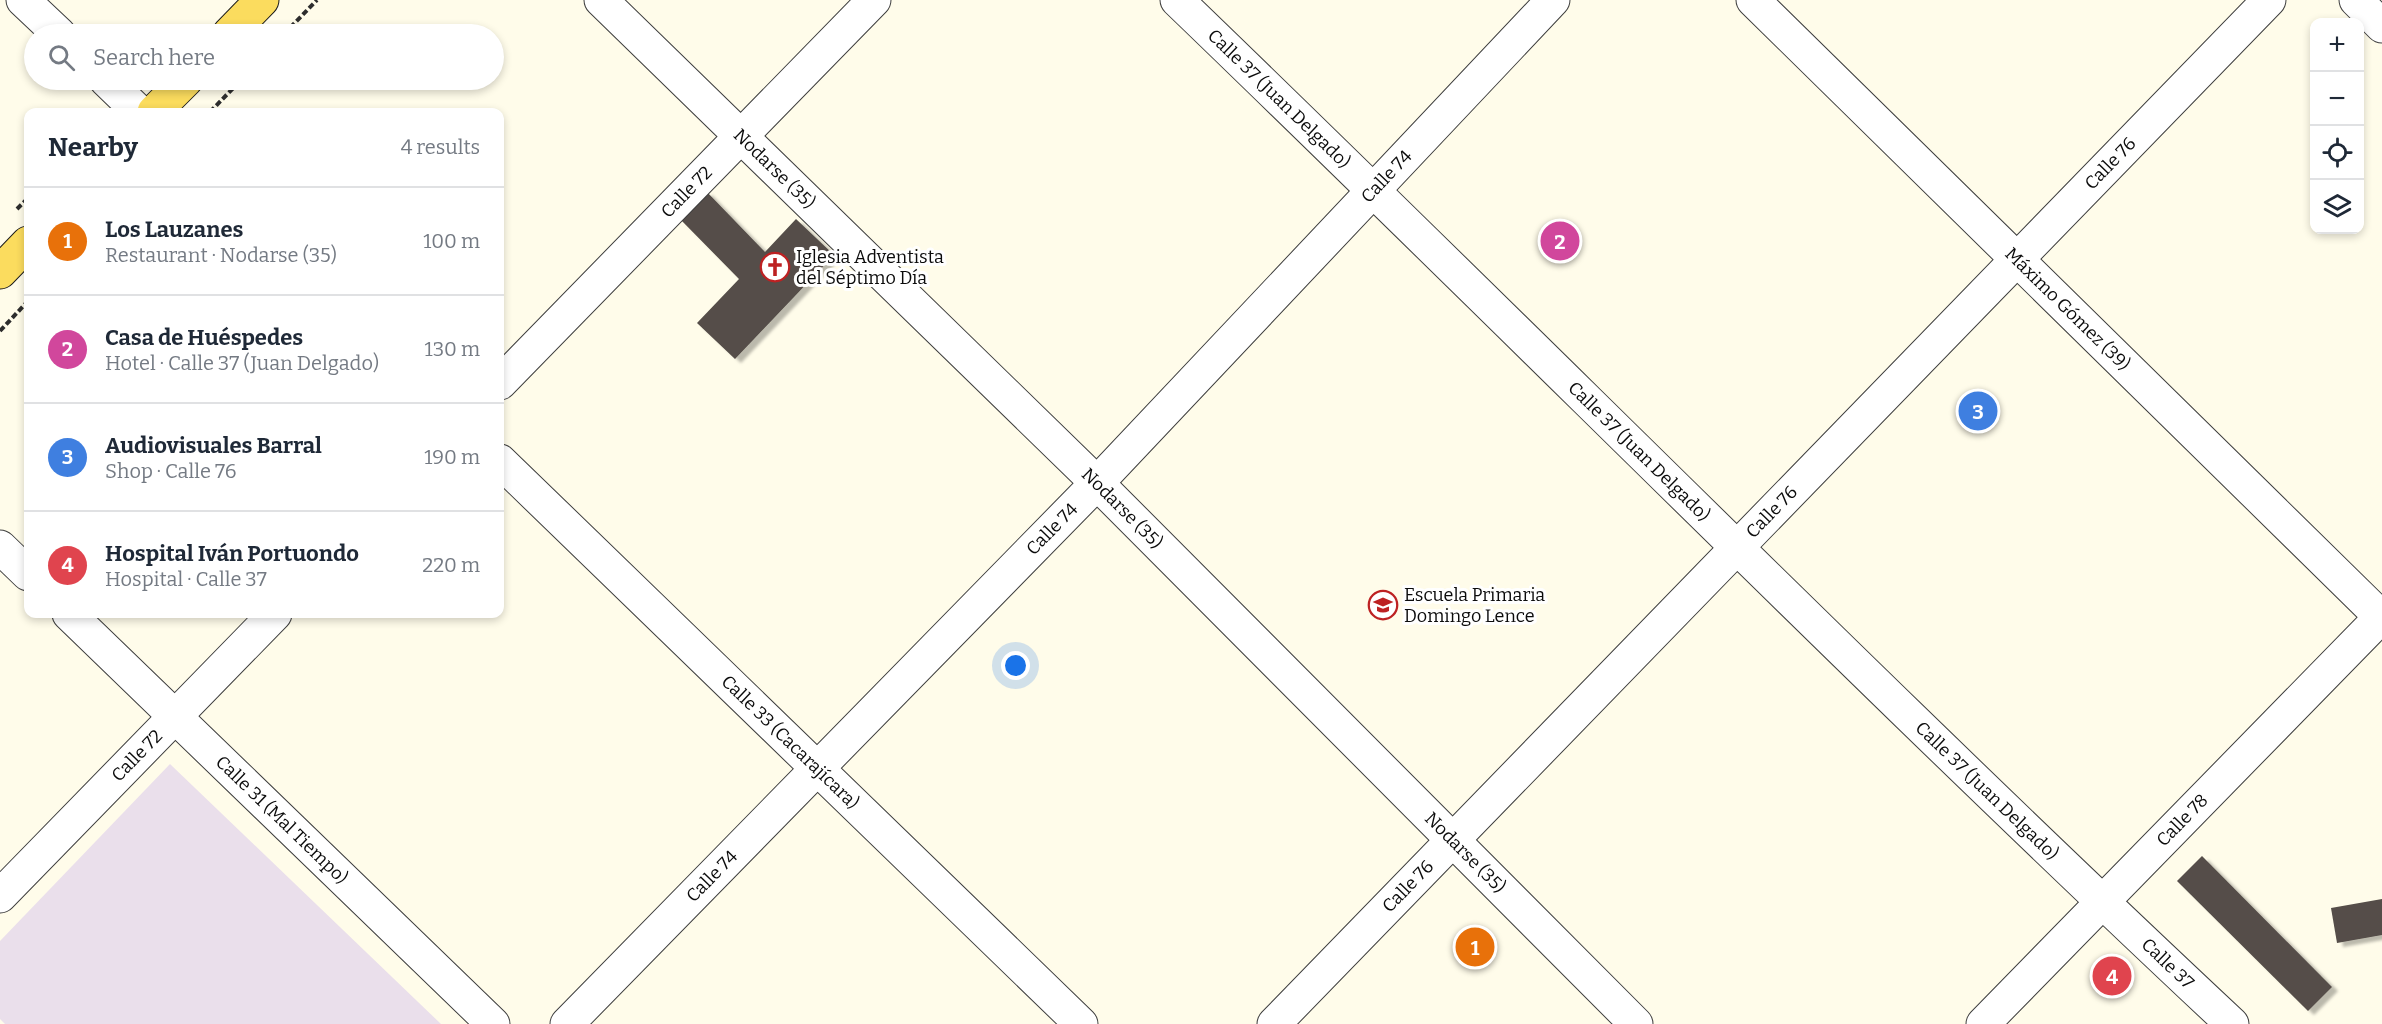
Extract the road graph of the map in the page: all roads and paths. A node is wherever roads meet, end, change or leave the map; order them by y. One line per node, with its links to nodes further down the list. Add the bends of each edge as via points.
1 (23, 0): 11 (street)
2 (262, 0): 12 (main road)
3 (317, 0): 13 (path)
4 (601, 0): 21 (street, Nodarse (35))
5 (874, 0): 21 (street, Calle 72)
6 (1177, 0): 22 (street, Calle 37 (Juan Delgado))
7 (1553, 0): 22 (street, Calle 74)
8 (1753, 0): 24 (street, Máximo Gómez (39))
9 (2269, 0): 24 (street, Calle 76)
10 (2356, 0): 14 (street)
11 (48, 24)
12 (239, 24)
13 (294, 24)
14 (2382, 26)
15 (116, 90): 18 (street)
16 (176, 90): 19 (main road)
17 (231, 90): 20 (path)
18 (135, 108)
19 (158, 108)
20 (214, 108)
21 (740, 136): 28 (street, Calle 72); 30 (street, Nodarse (35))
22 (1374, 190): 30 (street, Calle 74); 32 (street, Calle 37 (Juan Delgado))
23 (24, 247): 25 (main road)
24 (2018, 258): 32 (street, Calle 76); 34 (street, Máximo Gómez (39))
25 (0, 272)
26 (24, 306): 27 (path)
27 (0, 331)
28 (504, 379)
29 (504, 465): 38 (street, Calle 33 (Cacarajícara))
30 (1097, 483): 38 (street, Calle 74); 39 (street, Nodarse (35))
31 (0, 547): 33 (street)
32 (1737, 548): 39 (street, Calle 76); 41 (street, Calle 37 (Juan Delgado))
33 (24, 570)
34 (2382, 617): 41 (street, Calle 78)
35 (73, 618): 37 (street, Calle 31 (Mal Tiempo))
36 (271, 618): 37 (street, Calle 72)
37 (175, 716): 40 (street, Calle 72); 42 (street, Calle 31 (Mal Tiempo))
38 (817, 768): 43 (street, Calle 74); 44 (street, Calle 33 (Cacarajícara))
39 (1453, 840): 45 (street, Calle 76); 46 (street, Nodarse (35))
40 (0, 896)
41 (2102, 902): 47 (street, Calle 78); 48 (street, Calle 37)
42 (493, 1024)
43 (567, 1024)
44 (1081, 1024)
45 (1274, 1024)
46 (1636, 1024)
47 (1983, 1024)
48 (2232, 1024)

